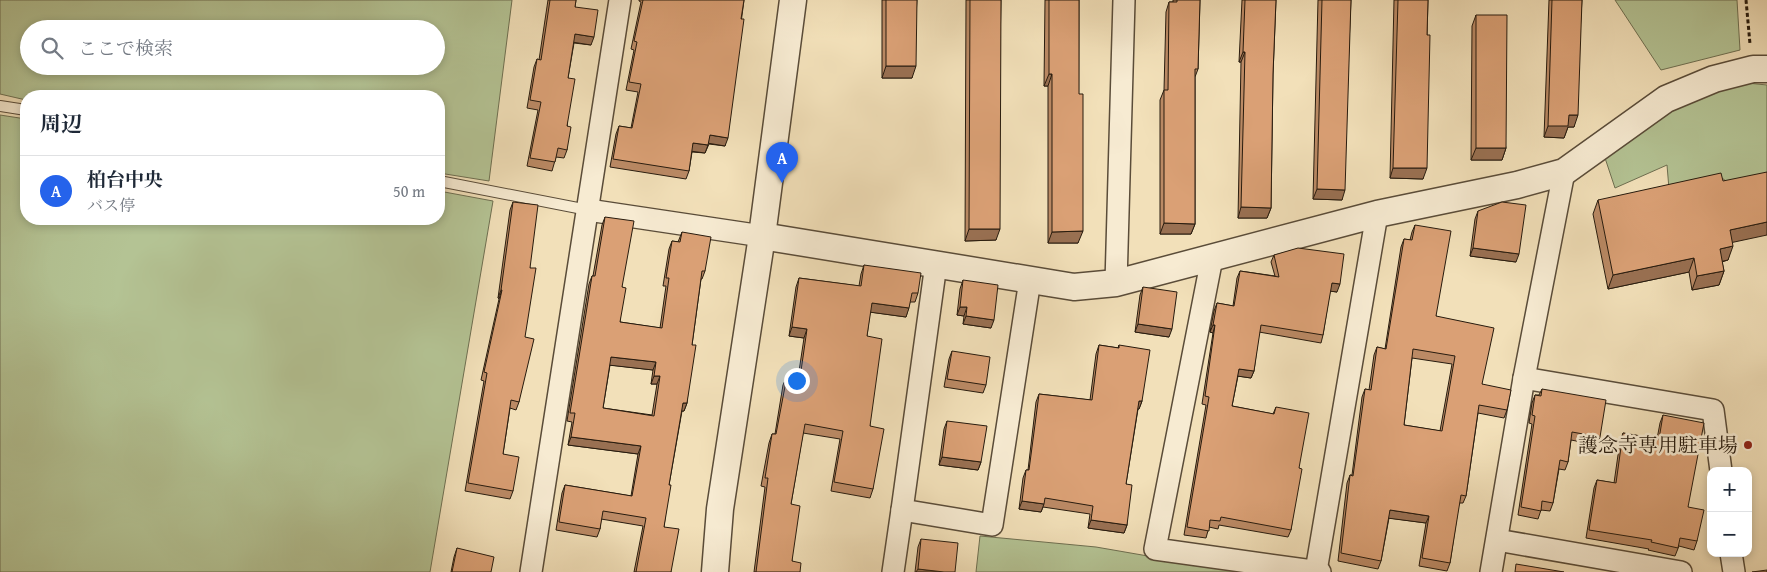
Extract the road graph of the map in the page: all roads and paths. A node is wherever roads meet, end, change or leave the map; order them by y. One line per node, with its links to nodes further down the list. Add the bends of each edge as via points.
1 (620, 0): 10 (street)
2 (793, 0): 12 (street)
3 (1124, 0): 16 (street)
4 (1746, 0): 5 (path)
5 (1760, 69): 8 (street, via 1714,79 1666,100)
6 (0, 106): 7 (lane)
7 (20, 109)
8 (1564, 172): 11 (street); 17 (street)
9 (445, 182): 10 (lane)
10 (588, 210): 12 (street); 23 (street)
11 (1377, 214): 13 (street); 22 (street)
12 (762, 236): 14 (street); 24 (street, via 720,509)
13 (1212, 258): 16 (street); 22 (street, via 1155,549)
14 (936, 264): 15 (street); 19 (street)
15 (1030, 280): 16 (street, via 1074,287); 19 (street, via 992,525)
16 (1116, 283)
17 (1524, 378): 18 (street, via 1713,410); 20 (street)
18 (1720, 467)
19 (902, 510): 25 (street)
20 (1497, 540): 27 (street); 28 (street)
21 (1732, 557): 29 (street)
22 (1316, 571): 26 (street)
23 (531, 572)
24 (715, 572)
25 (893, 572)
26 (1320, 572)
27 (1491, 572)
28 (1681, 572)
29 (1734, 572)

